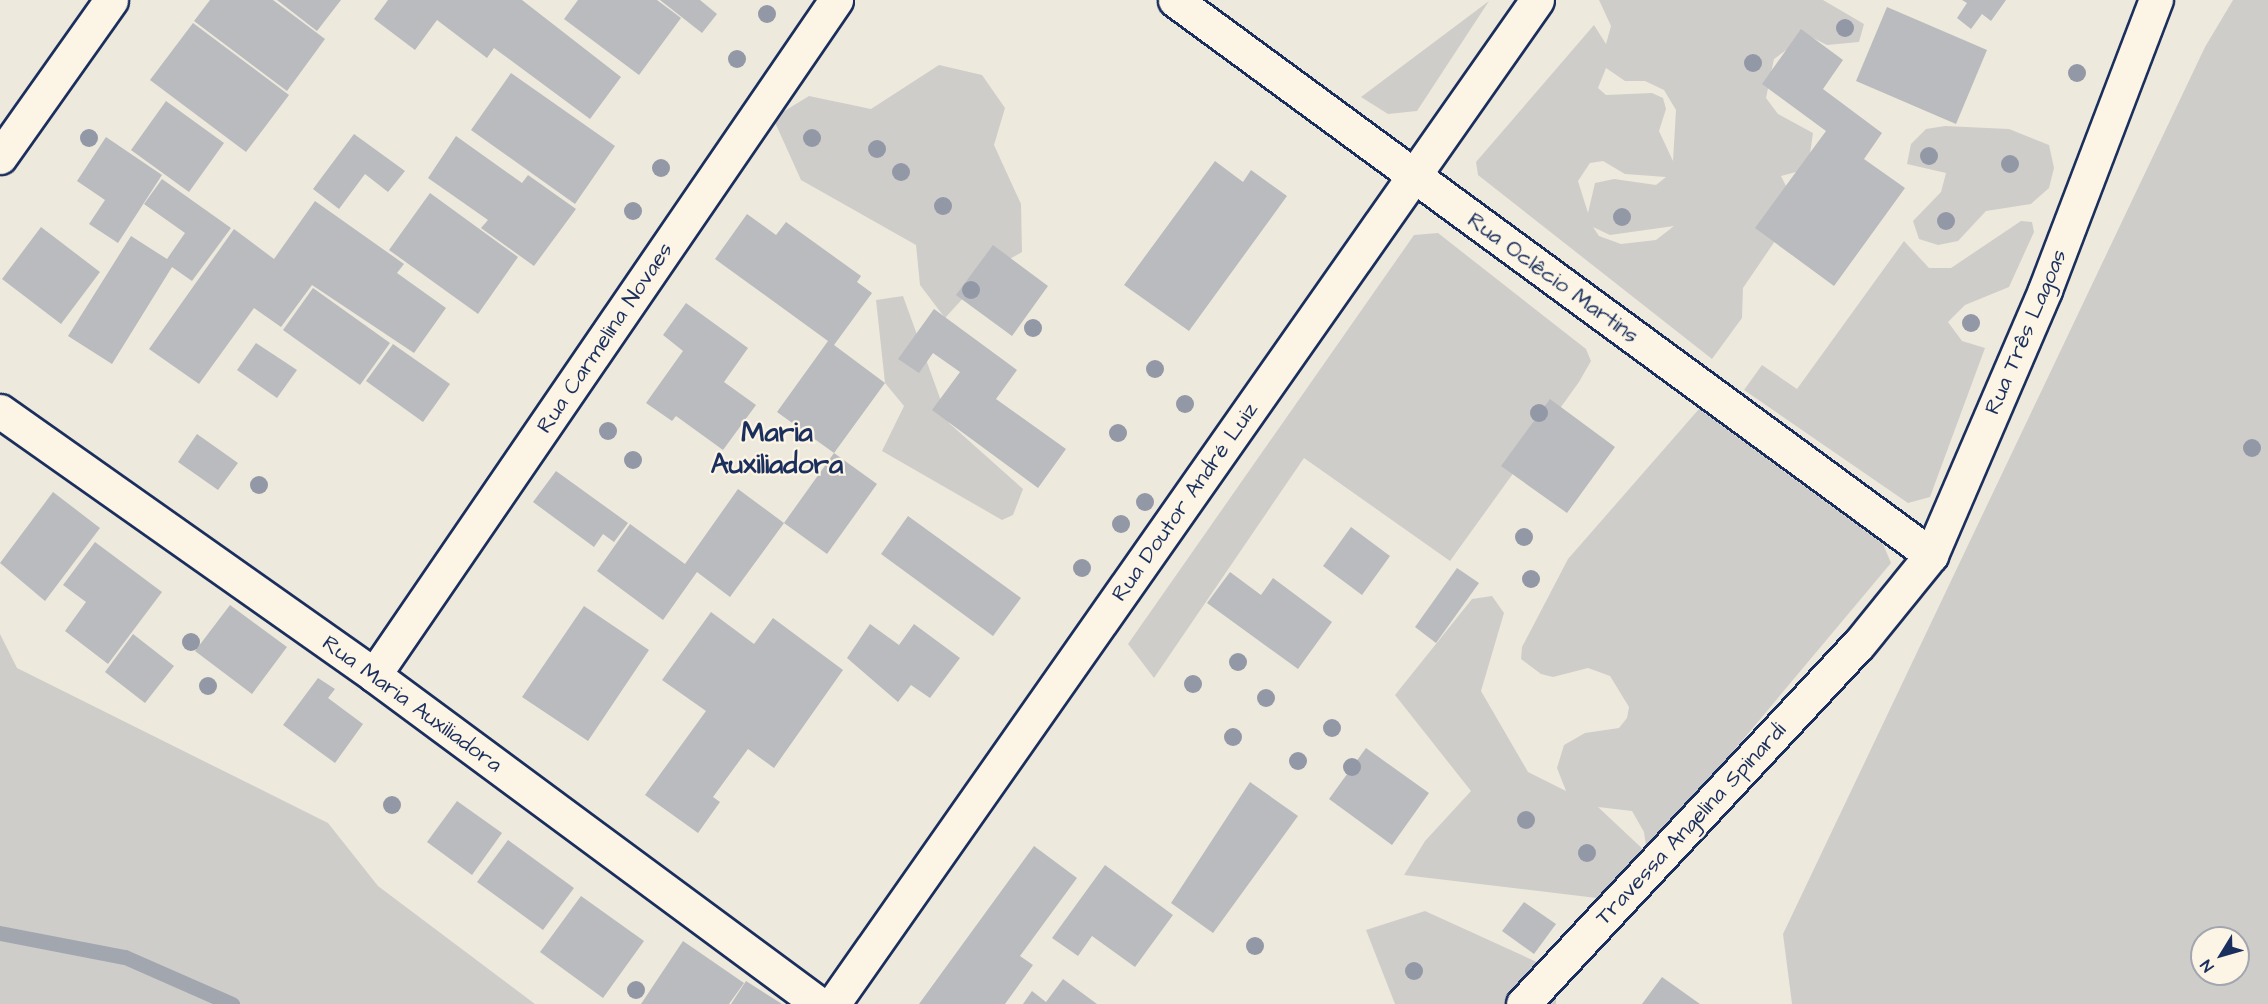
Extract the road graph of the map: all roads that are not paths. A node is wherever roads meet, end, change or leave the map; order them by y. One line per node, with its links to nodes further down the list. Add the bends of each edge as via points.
1 (111, 0): 6 (street)
2 (836, 0): 11 (street, Rua Carmelina Novaes)
3 (1175, 0): 7 (street, Rua Oclêcio Martins)
4 (1537, 0): 7 (street, Rua Doutor André Luiz)
5 (2156, 0): 9 (street, Rua Três Lagoas, via 2045,290)
6 (0, 157)
7 (1414, 176): 9 (street, Rua Oclêcio Martins); 13 (street, Rua Doutor André Luiz)
8 (0, 411): 11 (street, Rua Maria Auxiliadora)
9 (1931, 555): 10 (street, Rua Três Lagoas)
10 (1859, 644): 14 (street, Travessa Angelina Spinardi)
11 (374, 675): 12 (street, Rua Maria Auxiliadora)
12 (819, 1004)
13 (833, 1004)
14 (1523, 1004)

